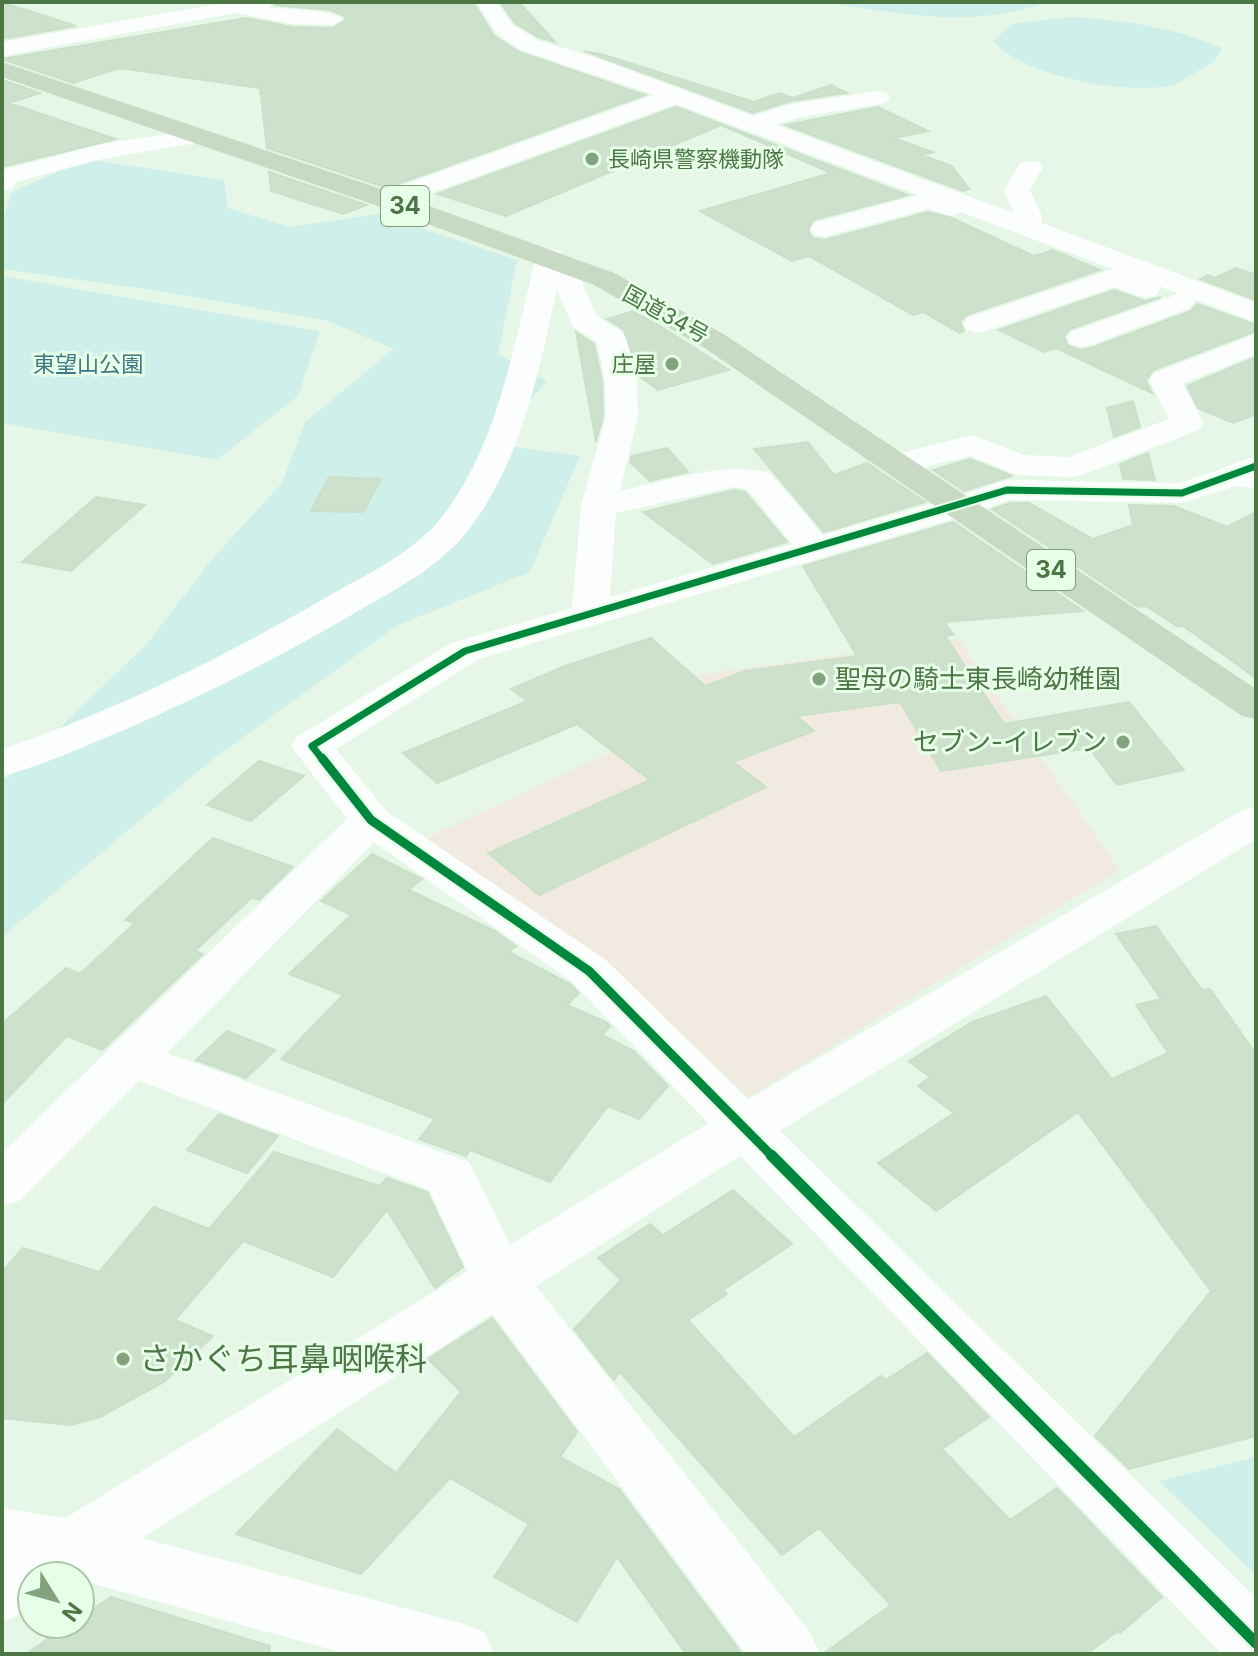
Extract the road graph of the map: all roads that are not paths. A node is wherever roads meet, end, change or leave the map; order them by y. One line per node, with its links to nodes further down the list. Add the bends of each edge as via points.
1 (263, 2): 3 (street)
2 (486, 2): 7 (street, via 517,41)
3 (238, 7): 4 (street, via 292,18); 5 (street)
4 (332, 19)
5 (2, 49)
6 (2, 69): 10 (highway, 国道34号 / 34)
7 (677, 95): 9 (street); 13 (street)
8 (878, 98): 9 (street, via 791,111)
9 (752, 125): 14 (street)
10 (199, 136): 12 (street, via 124,145 7,177); 13 (highway, 国道34号 / 34)
11 (1030, 167): 15 (street, via 1017,190 1028,214)
12 (2, 183)
13 (387, 200): 18 (highway, 国道34号 / 34)
14 (976, 213): 15 (street); 16 (street, via 930,200); 17 (street)
15 (1024, 227): 20 (street)
16 (824, 229)
17 (872, 241)
18 (562, 262): 25 (highway, 国道34号 / 34, via 604,279 714,341); 27 (street, via 584,321 611,338 621,381 622,416); 32 (street, via 497,455 443,540 312,623 186,689 47,750)
19 (1180, 302): 21 (street, via 1115,277); 22 (street); 23 (street)
20 (1256, 313)
21 (978, 324)
22 (1256, 330)
23 (1082, 338)
24 (1256, 343): 25 (street, via 1165,380 1187,423 1073,467 1018,465 973,445)
25 (896, 464): 28 (highway, 国道34号 / 34)
26 (1249, 473): 28 (street, via 1182,493 1007,490)
27 (599, 506): 29 (street, via 734,477 758,480); 30 (street)
28 (958, 507): 29 (street); 31 (highway, 国道34号 / 34)
29 (814, 547): 30 (street)
30 (590, 614): 33 (street, via 465,651 312,746)
31 (1256, 707)
32 (2, 763)
33 (371, 820): 35 (street); 36 (street, via 589,971)
34 (1256, 820): 36 (street)
35 (129, 1058): 37 (street); 38 (street, via 450,1176)
36 (744, 1127): 38 (street); 42 (street)
37 (2, 1186)
38 (500, 1281): 40 (street); 44 (street)
39 (2, 1536): 40 (street)
40 (70, 1548): 41 (street); 43 (street)
41 (2, 1592)
42 (1256, 1643)
43 (460, 1654)
44 (786, 1654)

